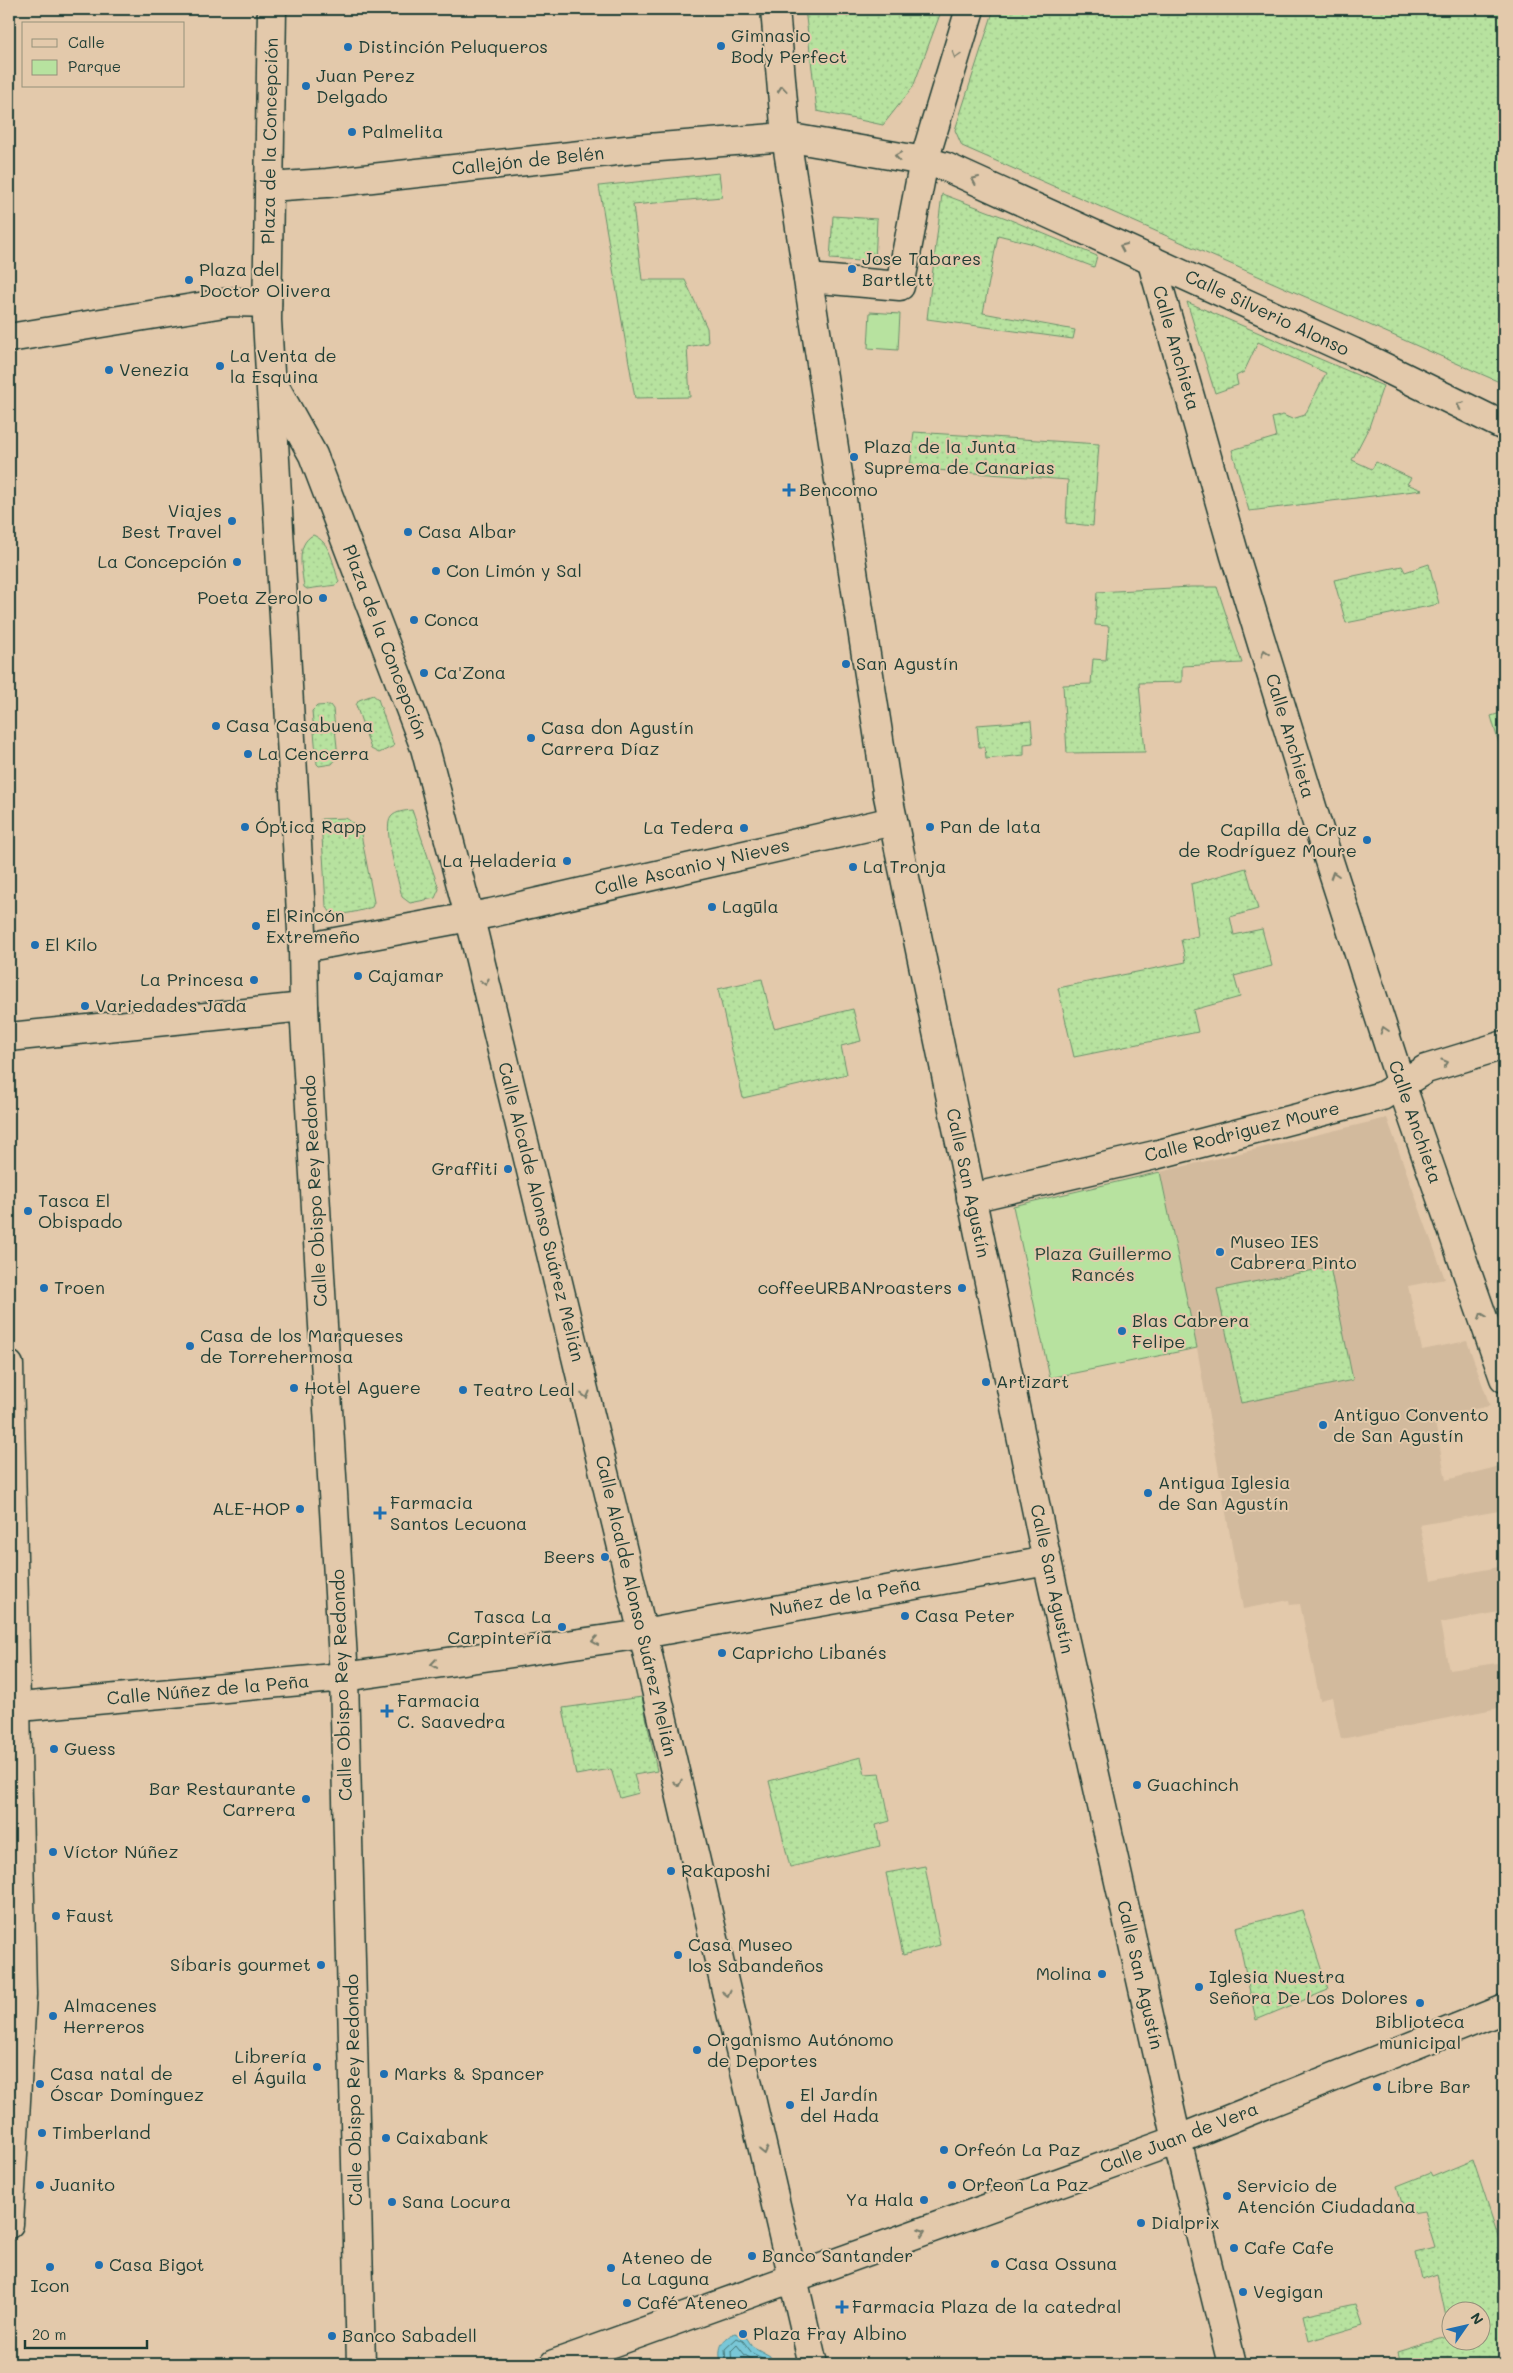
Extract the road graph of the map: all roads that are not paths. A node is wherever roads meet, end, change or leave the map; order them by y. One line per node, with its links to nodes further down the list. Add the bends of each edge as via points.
1 (272, 9): 6 (street, Plaza de la Concepción)
2 (774, 9): 4 (street, Calle San Agustín, one-way to 2)
3 (970, 9): 5 (street, one-way to 5)
4 (786, 138): 5 (street, Callejón de Belén, one-way to 4); 6 (street, Callejón de Belén, via 635,149 327,184); 8 (street, Calle San Agustín)
5 (935, 164): 7 (street, Calle Silverio Alonso, one-way to 5); 8 (street, via 900,286)
6 (269, 187): 9 (street, Plaza de la Concepción)
7 (1150, 260): 12 (street, Calle Silverio Alonso, one-way to 7, via 1353,352); 19 (street, Calle Anchieta, one-way to 7, via 1238,565)
8 (808, 278): 13 (street, Calle San Agustín)
9 (267, 303): 10 (street, via 230,302); 11 (street, Plaza de la Concepción)
10 (9, 338)
11 (270, 379): 14 (street, Plaza de la Concepción, via 313,455 425,748); 15 (street, Plaza de la Concepción)
12 (1504, 426)
13 (893, 820): 14 (street, Calle Ascanio y Nieves); 20 (street, Calle San Agustín)
14 (478, 921): 15 (street); 24 (street, Calle Alcalde Alonso Suárez Melián, one-way to 24)
15 (303, 948): 16 (street, Plaza de la Concepción)
16 (304, 1007): 17 (street); 25 (street, Calle Obispo Rey Redondo)
17 (9, 1037)
18 (1504, 1045): 19 (street, Calle Rodriguez Moure, one-way to 18, via 1426,1069)
19 (1401, 1084): 20 (street, Calle Rodriguez Moure, via 1382,1096 1155,1155); 22 (street, Calle Anchieta, one-way to 19)
20 (971, 1198): 23 (street, Calle San Agustín)
21 (9, 1365): 26 (street)
22 (1504, 1378)
23 (1047, 1561): 24 (street, Nuñez de la Peña); 28 (street, Calle San Agustín)
24 (643, 1634): 25 (street, Calle Núñez de la Peña, one-way to 25); 30 (street, Calle Alcalde Alonso Suárez Melián, one-way to 30)
25 (344, 1677): 26 (street, Calle Núñez de la Peña); 31 (street, Calle Obispo Rey Redondo)
26 (13, 1708): 29 (street, via 22,1995)
27 (1504, 2009): 28 (street, Calle Juan de Vera)
28 (1177, 2140): 30 (street, Calle Juan de Vera, one-way to 28); 34 (street, Calle San Agustín)
29 (9, 2224)
30 (794, 2278): 32 (street, Calle Juan de Vera); 33 (street, Calle Alcalde Alonso Suárez Melián)
31 (361, 2364)
32 (554, 2364)
33 (813, 2364)
34 (1232, 2364)

